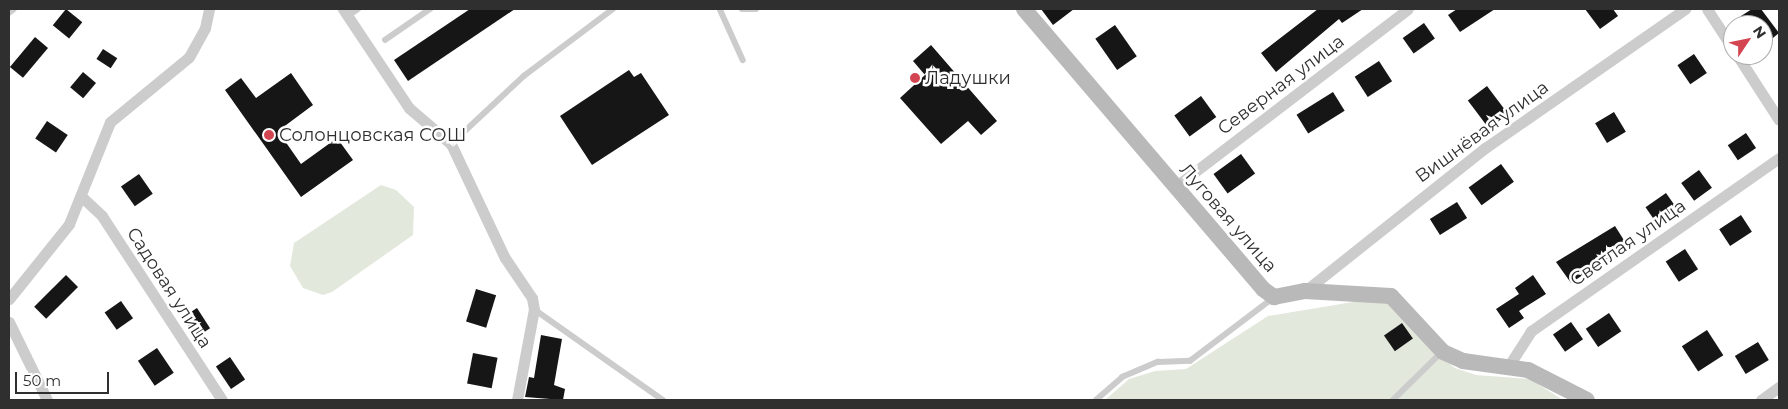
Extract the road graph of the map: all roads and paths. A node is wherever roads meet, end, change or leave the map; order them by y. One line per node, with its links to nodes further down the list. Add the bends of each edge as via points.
1 (14, 9): 14 (lane)
2 (209, 9): 23 (street, via 189,57 110,122)
3 (358, 9): 13 (lane)
4 (430, 9): 16 (lane)
5 (612, 9): 20 (lane, via 524,76)
6 (720, 9): 17 (lane)
7 (742, 9): 8 (lane)
8 (756, 9)
9 (1024, 9): 22 (street, Луговая улица)
10 (1408, 9): 22 (street, Северная улица)
11 (1685, 9): 24 (street, Вишнёвая улица, via 1485,148)
12 (1707, 9): 15 (street)
13 (345, 12): 20 (street, via 409,108)
14 (9, 14)
15 (1723, 34)
16 (385, 40)
17 (743, 60)
18 (1743, 65): 19 (street)
19 (1779, 120)
20 (451, 144): 27 (street, via 505,258 529,290)
21 (1779, 158): 30 (street, Светлая улица, via 1531,331)
22 (1175, 187): 25 (street, Луговая улица)
23 (83, 198): 26 (street, via 55,246); 33 (street, Садовая улица, via 102,216)
24 (1304, 291): 25 (street, Луговая улица); 29 (street, Луговая улица, via 1391,296)
25 (1274, 297): 36 (lane, via 1190,361 1158,362 1122,377)
26 (9, 299)
27 (534, 309): 34 (street); 35 (lane)
28 (9, 322): 32 (street)
29 (1443, 352): 30 (street, Луговая улица, via 1463,361); 37 (lane)
30 (1508, 367): 38 (street, Луговая улица, via 1545,377)
31 (1779, 387): 39 (street)
32 (47, 400)
33 (222, 400)
34 (517, 400)
35 (662, 400)
36 (1096, 400)
37 (1393, 400)
38 (1587, 400)
39 (1761, 400)

